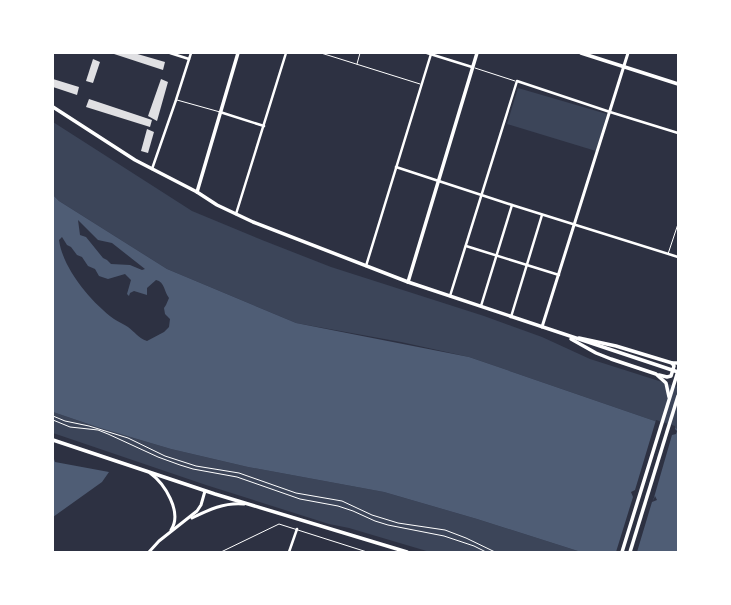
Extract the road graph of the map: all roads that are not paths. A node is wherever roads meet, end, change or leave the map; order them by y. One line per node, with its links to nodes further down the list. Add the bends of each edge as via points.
1 (170, 53): 11 (street)
2 (191, 53): 11 (street)
3 (238, 53): 20 (main road)
4 (286, 53): 22 (street)
5 (321, 53): 12 (lane)
6 (360, 53): 12 (lane)
7 (477, 53): 13 (main road)
8 (581, 53): 14 (main road)
9 (628, 53): 14 (street)
10 (429, 54): 13 (street); 16 (street)
11 (189, 59): 18 (street)
12 (357, 64): 16 (lane)
13 (472, 67): 15 (lane); 26 (main road)
14 (624, 67): 17 (main road); 21 (street)
15 (516, 81): 21 (street); 28 (street)
16 (421, 84): 24 (street)
17 (678, 84)
18 (176, 100): 20 (lane); 25 (street)
19 (53, 107): 25 (main road, via 119,151)
20 (220, 112): 22 (street); 27 (main road)
21 (610, 112): 23 (street); 33 (street)
22 (264, 126): 30 (street)
23 (678, 133)
24 (396, 167): 26 (street); 39 (street)
25 (152, 169): 27 (main road)
26 (439, 180): 28 (street); 41 (main road)
27 (196, 192): 30 (main road)
28 (482, 195): 29 (street); 34 (street)
29 (512, 206): 31 (street); 36 (street)
30 (236, 214): 39 (main road)
31 (542, 215): 33 (street); 38 (street)
32 (678, 224): 35 (lane)
33 (574, 225): 35 (street); 40 (street)
34 (466, 246): 36 (street); 42 (street)
35 (668, 254): 37 (street)
36 (496, 256): 38 (street); 43 (street)
37 (678, 256)
38 (527, 265): 40 (street); 44 (street)
39 (366, 266): 41 (main road)
40 (559, 275): 45 (street)
41 (408, 282): 42 (main road)
42 (450, 297): 43 (main road)
43 (480, 307): 44 (main road)
44 (511, 317): 45 (main road)
45 (542, 327): 46 (main road)
46 (565, 336): 47 (main road, via 616,346); 49 (main road); 50 (main road, via 611,359)
47 (672, 363): 48 (main road); 50 (main road, via 674,366 670,376)
48 (678, 363)
49 (678, 372): 52 (main road)
50 (656, 374): 52 (main road, via 666,383)
51 (678, 396): 53 (main road)
52 (669, 402): 66 (main road)
53 (677, 402): 67 (main road)
54 (53, 440): 55 (main road)
55 (146, 471): 56 (main road); 60 (street, via 163,485 171,499 175,520)
56 (205, 491): 57 (main road); 58 (street, via 200,508)
57 (248, 504): 58 (street, via 234,503 222,506); 65 (main road)
58 (187, 520): 60 (street)
59 (297, 529): 62 (lane, via 279,524); 63 (street); 64 (lane)
60 (169, 533): 61 (street)
61 (149, 552)
62 (221, 552)
63 (289, 552)
64 (367, 552)
65 (407, 552)
66 (622, 552)
67 (630, 552)

